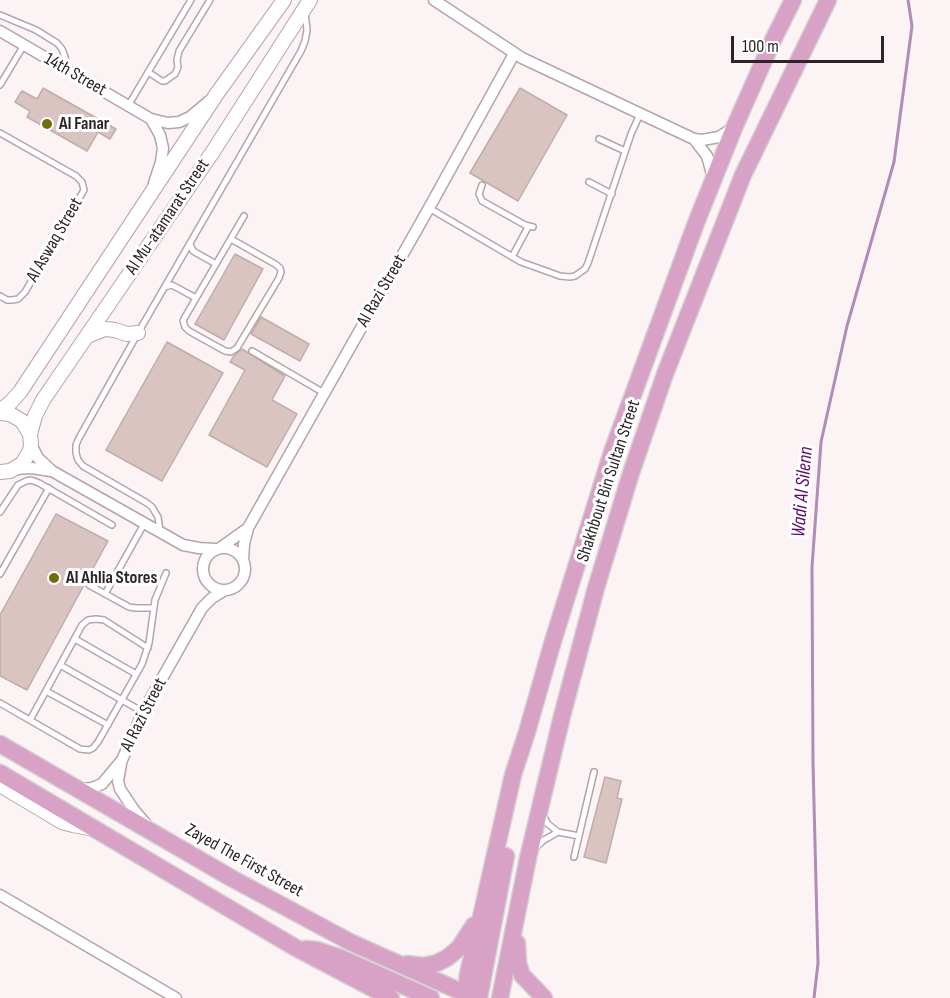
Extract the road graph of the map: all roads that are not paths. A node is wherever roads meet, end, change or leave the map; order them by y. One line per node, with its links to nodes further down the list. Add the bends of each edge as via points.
1 (191, 0): 13 (lane)
2 (210, 0): 13 (lane, via 179,51 175,74 165,81)
3 (284, 0): 15 (street, Al Mu-atamarat Street)
4 (435, 0): 11 (street)
5 (793, 0): 19 (main road, Shakhbout Bin Sultan Street)
6 (828, 0): 80 (main road, Shakhbout Bin Sultan Street, via 743,175 665,374 601,568)
7 (307, 4): 32 (lane, via 307,30 301,51); 39 (street, Al Mu-atamarat Street)
8 (0, 15): 12 (lane, via 57,42)
9 (0, 31): 10 (street, 14th Street)
10 (24, 45): 12 (street, 14th Street); 14 (lane)
11 (514, 54): 17 (street); 29 (street, Al Razi Street)
12 (67, 70): 16 (street, 14th Street)
13 (148, 72): 16 (lane)
14 (0, 85)
15 (216, 95): 18 (street, 14th Street, via 179,122); 28 (street, Al Mu-atamarat Street)
16 (128, 106): 18 (street, 14th Street)
17 (640, 114): 22 (street); 23 (lane)
18 (151, 119): 28 (street, via 163,148)
19 (734, 128): 22 (street, via 719,137); 24 (main road, Shakhbout Bin Sultan Street)
20 (0, 133): 36 (lane, Al Aswaq Street, via 76,176 84,190 25,292 12,300)
21 (599, 139): 23 (lane)
22 (694, 139): 24 (street, via 707,156)
23 (625, 151): 27 (lane)
24 (713, 179): 77 (main road, Shakhbout Bin Sultan Street, via 612,452)
25 (589, 182): 27 (lane)
26 (482, 185): 33 (lane, via 482,201 530,227)
27 (612, 194): 33 (lane, via 588,263 580,274 560,276)
28 (150, 196): 42 (street, Al Mu-atamarat Street, via 20,392)
29 (429, 208): 33 (lane); 41 (street, Al Razi Street)
30 (244, 216): 31 (lane)
31 (231, 239): 34 (lane); 37 (lane, via 275,264 281,272 234,351 225,351 185,327 184,317)
32 (191, 242): 34 (lane, via 193,251); 35 (lane)
33 (512, 257)
34 (216, 264): 37 (lane)
35 (164, 288): 37 (lane, via 172,285); 38 (lane)
36 (0, 296)
37 (196, 298)
38 (138, 333): 39 (street, via 105,329); 51 (lane, via 79,438 76,453 83,466 152,507)
39 (87, 336): 43 (street, Al Mu-atamarat Street, via 38,409)
40 (252, 351): 41 (lane)
41 (324, 393): 50 (street, Al Razi Street)
42 (0, 412): 43 (street, via 22,421)
43 (30, 439): 44 (street, via 38,458); 45 (street, Al Mu-atamarat Street, via 27,458)
44 (52, 471): 45 (street, via 32,468); 48 (street)
45 (5, 472)
46 (49, 488): 47 (lane, via 31,480 22,483); 49 (lane); 56 (lane)
47 (0, 512)
48 (144, 524): 51 (street); 60 (lane)
49 (112, 525)
50 (248, 528): 53 (street, Al Razi Street); 54 (street, Al Razi Street)
51 (160, 533): 52 (street)
52 (183, 545): 53 (street); 57 (street)
53 (218, 549): 54 (street, via 231,549); 57 (street, via 206,558)
54 (243, 560): 59 (street, via 242,580)
55 (166, 573): 61 (lane)
56 (0, 574)
57 (204, 575): 59 (street, via 213,587); 62 (street, Al Razi Street)
58 (89, 585): 60 (lane)
59 (225, 590): 62 (street, Al Razi Street)
60 (105, 594): 61 (lane, via 129,607)
61 (154, 608): 64 (lane)
62 (202, 608): 70 (street, Al Razi Street)
63 (75, 639): 64 (lane, via 85,622 100,619); 65 (lane); 66 (lane)
64 (148, 648): 66 (lane)
65 (60, 665): 67 (lane); 68 (lane)
66 (136, 674): 68 (lane)
67 (46, 691): 71 (lane); 72 (lane)
68 (122, 700): 70 (lane); 72 (lane)
69 (0, 703): 71 (lane)
70 (143, 712): 74 (street, Al Razi Street)
71 (30, 720): 72 (lane, via 84,750 96,746)
72 (108, 725)
73 (0, 744): 79 (main road, Zayed The First Street)
74 (122, 760): 79 (street, Al Razi Street, via 102,784); 83 (street, Al Razi Street, via 120,789)
75 (594, 772): 84 (lane)
76 (0, 773): 81 (main road)
77 (513, 775): 88 (main road, Shakhbout Bin Sultan Street); 93 (main road, via 506,854)
78 (0, 785): 81 (street, via 62,822)
79 (80, 790): 83 (main road, Zayed The First Street)
80 (540, 807): 82 (lane, via 544,818); 86 (main road, Shakhbout Bin Sultan Street)
81 (94, 828): 90 (main road)
82 (558, 832): 84 (lane); 86 (lane, via 544,840)
83 (156, 835): 91 (main road, Zayed The First Street)
84 (579, 836): 85 (lane)
85 (574, 857)
86 (528, 858): 89 (main road, Shakhbout Bin Sultan Street)
87 (0, 895): 94 (street)
88 (484, 905): 91 (main road, via 453,954 424,966); 93 (main road, Shakhbout Bin Sultan Street, via 468,974)
89 (517, 907): 98 (main road, Shakhbout Bin Sultan Street); 99 (main road, via 519,969)
90 (296, 948): 92 (main road); 97 (main road, via 329,953)
91 (395, 963): 93 (main road, Zayed The First Street)
92 (359, 983): 95 (main road); 96 (main road)
93 (471, 997)
94 (176, 998)
95 (379, 998)
96 (390, 998)
97 (431, 998)
98 (500, 998)
99 (544, 998)

